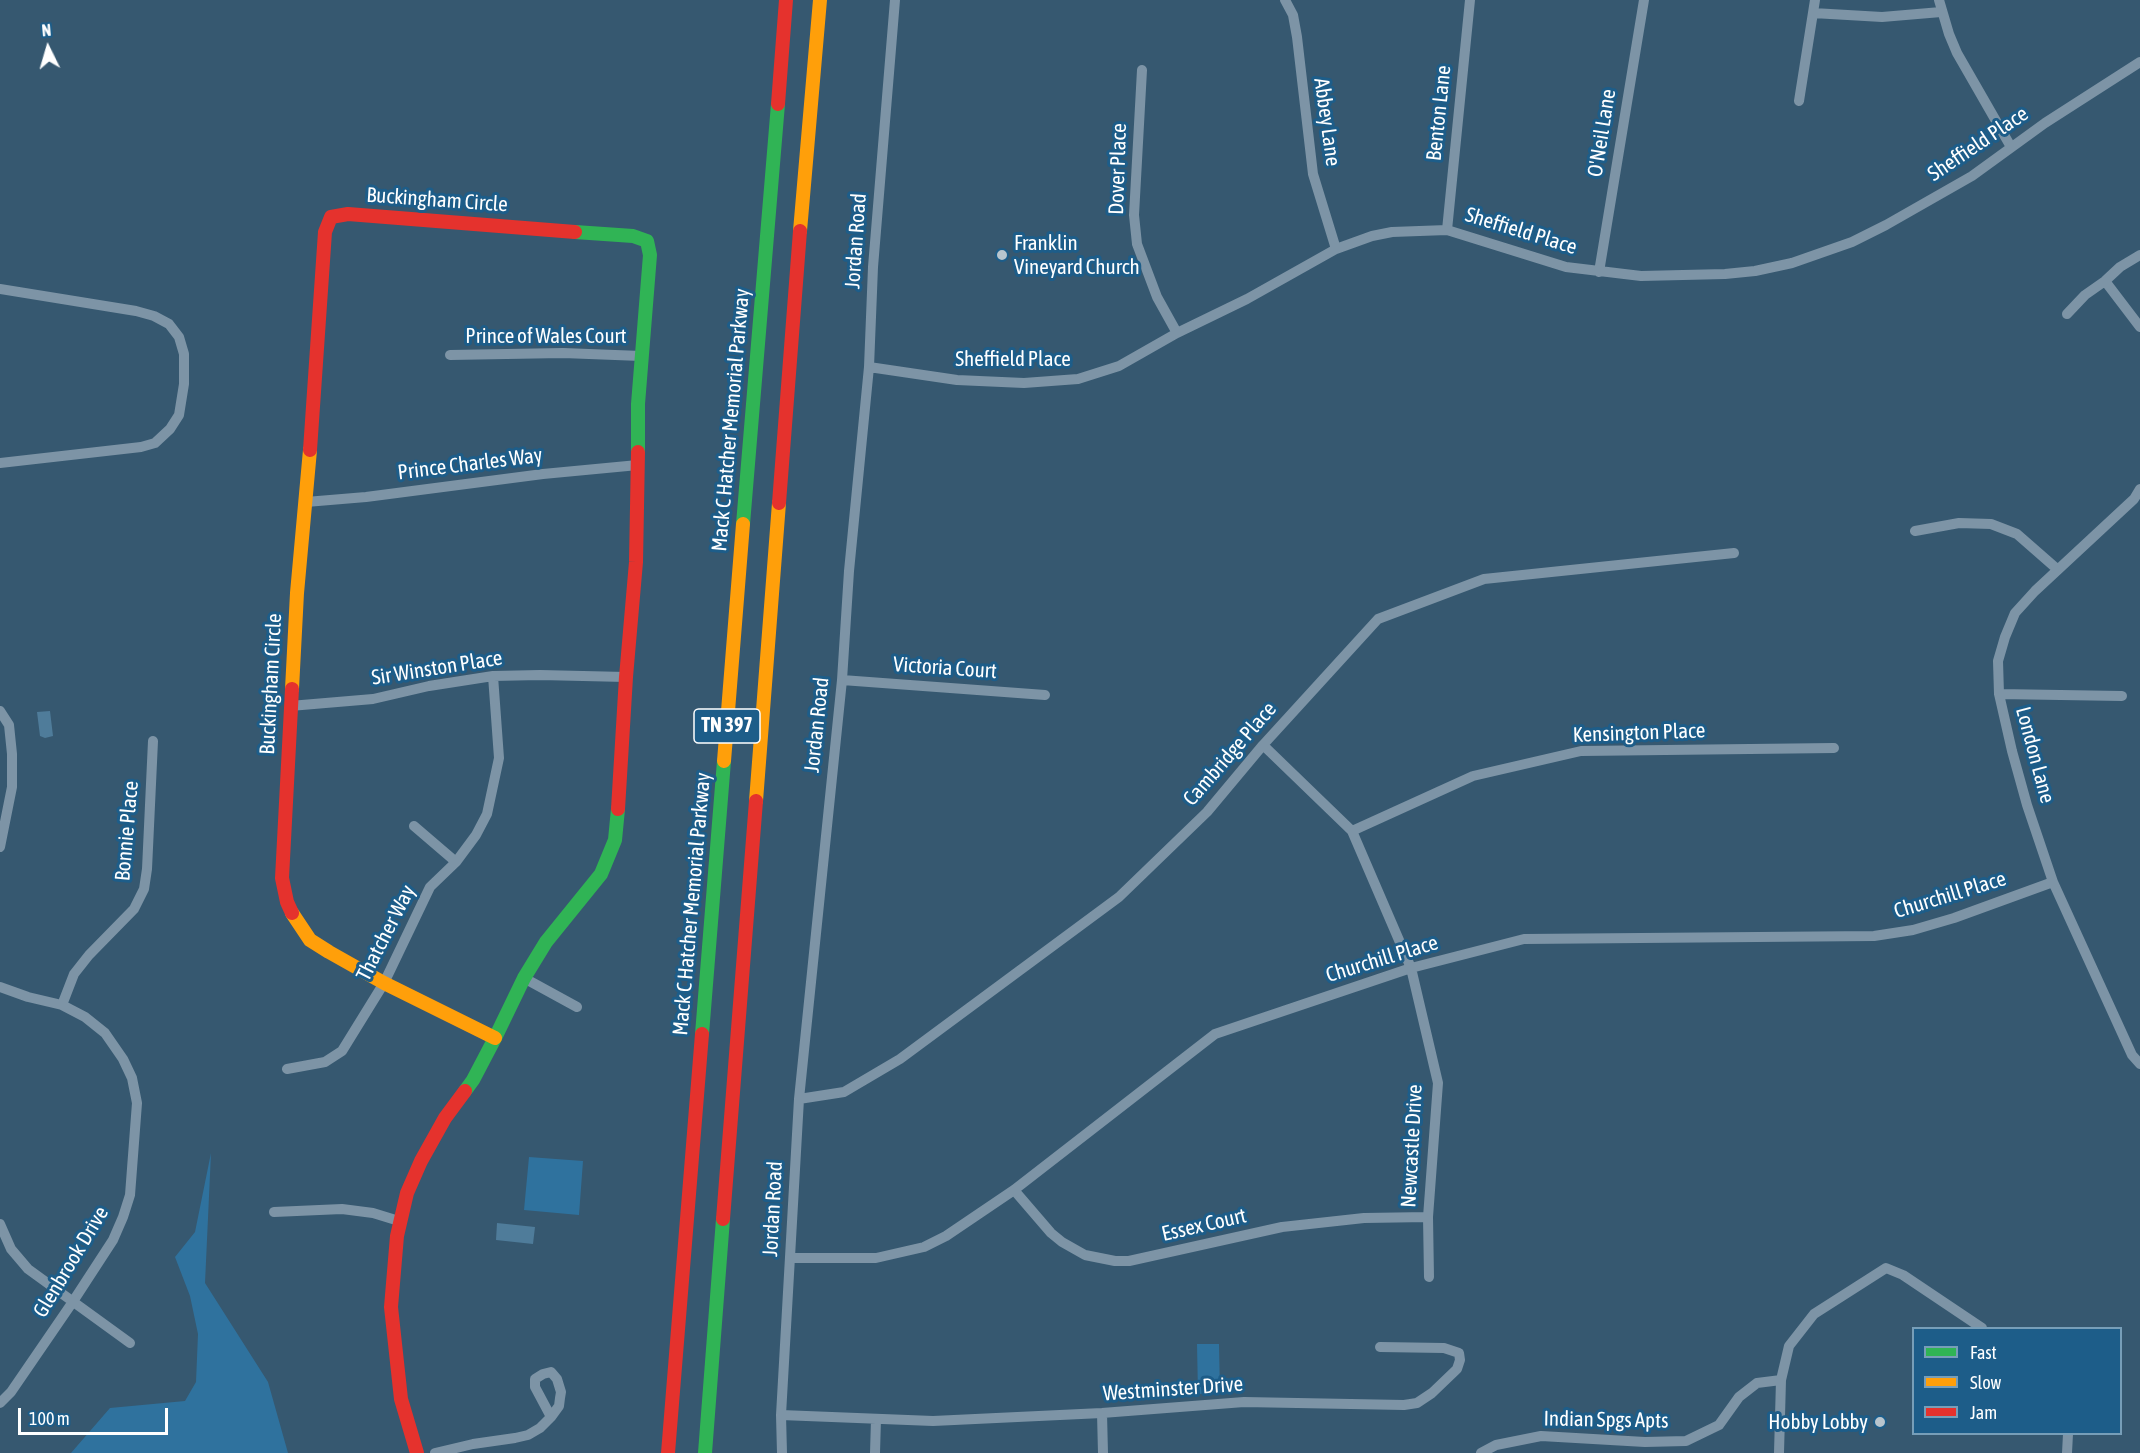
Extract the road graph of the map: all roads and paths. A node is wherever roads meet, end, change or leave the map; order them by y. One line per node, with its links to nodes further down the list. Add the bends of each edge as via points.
1 (786, 0): 80 (main road, Mack C Hatcher Memorial Parkway / TN 397)
2 (820, 0): 81 (main road, TN 397)
3 (895, 0): 26 (street, Jordan Road, via 873,267)
4 (1285, 0): 16 (street, Abbey Lane, via 1297,37 1313,174)
5 (1470, 0): 15 (street, Benton Lane)
6 (1644, 0): 18 (street, O'Neil Lane)
7 (1815, 0): 10 (street)
8 (1939, 0): 9 (street)
9 (1941, 12): 10 (street, via 1882,17); 14 (street, via 1958,53)
10 (1813, 13): 13 (street)
11 (2140, 62): 14 (street, Sheffield Place)
12 (1142, 70): 23 (street, Dover Place, via 1134,215 1137,244 1157,297)
13 (1799, 100)
14 (2011, 147): 18 (street, Sheffield Place, via 1972,176 1886,225 1852,242 1792,263 1697,276)
15 (1447, 230): 16 (street, Sheffield Place, via 1392,232); 18 (street, Sheffield Place, via 1566,267)
16 (1336, 249): 23 (street, Sheffield Place)
17 (2140, 255): 19 (street)
18 (1599, 272)
19 (2105, 281): 21 (street); 22 (street)
20 (0, 289): 27 (street, via 154,316 169,324 179,337 184,354 179,415 155,442 141,447)
21 (2067, 314)
22 (2140, 327)
23 (1177, 333): 26 (street, Sheffield Place, via 1119,366 1078,379 957,380)
24 (450, 355): 25 (street, Prince of Wales Court)
25 (641, 356): 28 (main road, Buckingham Circle); 30 (main road, Buckingham Circle, via 650,255 647,241 596,232 348,214 331,217 325,232)
26 (869, 367): 36 (street, Jordan Road)
27 (0, 463)
28 (638, 465): 30 (street, Prince Charles Way); 35 (main road, Buckingham Circle, via 636,562)
29 (2140, 489): 33 (street, London Lane, via 2134,499)
30 (306, 502): 40 (main road, Buckingham Circle)
31 (1915, 531): 33 (street, via 1959,522 1991,524 2018,534)
32 (1734, 553): 43 (street, Cambridge Place, via 1484,579 1378,619)
33 (2057, 569): 37 (street, London Lane, via 2012,620 1998,661)
34 (493, 676): 35 (street, Sir Winston Place); 40 (street, Sir Winston Place, via 373,699); 48 (street, Thatcher Way, via 499,758 495,787 488,814)
35 (626, 677): 51 (main road, Buckingham Circle, via 615,840 601,874 546,942)
36 (842, 680): 38 (street, Victoria Court); 59 (street, Jordan Road)
37 (1999, 694): 39 (street); 49 (street, London Lane, via 2027,805)
38 (1045, 695)
39 (2122, 696)
40 (290, 706): 52 (main road, Buckingham Circle, via 282,856 287,902 310,940)
41 (0, 711): 47 (street, via 9,725 12,787)
42 (153, 741): 54 (street, Bonnie Place, via 144,889 134,909 74,974)
43 (1263, 745): 46 (street, Newcastle Drive); 59 (street, Cambridge Place, via 1208,812 1119,897 900,1059 844,1092)
44 (1834, 748): 46 (street, Kensington Place, via 1581,751 1473,776)
45 (414, 826): 48 (street)
46 (1352, 831): 50 (street, Newcastle Drive)
47 (0, 847)
48 (456, 862): 52 (street, Thatcher Way, via 430,887)
49 (2053, 882): 50 (street, Churchill Place, via 1954,918 1874,936 1524,939); 57 (street, London Lane, via 2132,1055)
50 (1411, 968): 60 (street, Churchill Place, via 1215,1034); 62 (street, Newcastle Drive, via 1438,1083)
51 (525, 978): 55 (street); 56 (main road, Buckingham Circle)
52 (384, 983): 56 (main road, Buckingham Circle); 58 (street, Thatcher Way, via 342,1051 325,1062)
53 (0, 987): 54 (street, Glenbrook Drive)
54 (62, 1005): 67 (street, Glenbrook Drive, via 105,1033 132,1078 137,1103 130,1195 113,1240)
55 (577, 1007)
56 (495, 1038): 63 (main road, Buckingham Circle, via 421,1161)
57 (2140, 1064)
58 (287, 1069)
59 (799, 1099): 65 (street, Jordan Road)
60 (1014, 1190): 62 (street, Essex Court, via 1062,1242 1085,1255 1115,1261 1282,1227 1364,1218); 65 (street, Churchill Place, via 924,1247 876,1258)
61 (274, 1212): 63 (street, via 342,1209)
62 (1428, 1217): 66 (street, Newcastle Drive)
63 (399, 1221): 78 (main road, Buckingham Circle, via 392,1288 395,1353 400,1399)
64 (0, 1224): 67 (street, via 11,1249 28,1269)
65 (790, 1258): 74 (street, Jordan Road)
66 (1429, 1277)
67 (72, 1303): 69 (street); 72 (street, Glenbrook Drive)
68 (1979, 1327): 71 (street, via 1903,1275 1886,1269 1814,1314 1789,1346)
69 (129, 1343)
70 (1380, 1347): 73 (street, Westminster Drive, via 1444,1348 1459,1353 1460,1360 1457,1369 1432,1393 1417,1403 1404,1405 1244,1402)
71 (1781, 1380): 85 (street, Indian Spgs Apts, via 1757,1383 1739,1397 1719,1425 1686,1441 1541,1436); 86 (street)
72 (0, 1403)
73 (1102, 1413): 76 (street, Westminster Drive, via 933,1421); 84 (street)
74 (781, 1415): 76 (street, Westminster Drive); 82 (street, Jordan Road)
75 (551, 1417): 79 (street, via 528,1435)
76 (876, 1419): 83 (street)
77 (2068, 1435): 87 (street)
78 (417, 1453)
79 (435, 1453)
80 (668, 1453)
81 (705, 1453)
82 (782, 1453)
83 (875, 1453)
84 (1103, 1453)
85 (1481, 1453)
86 (1779, 1453)
87 (2067, 1453)

